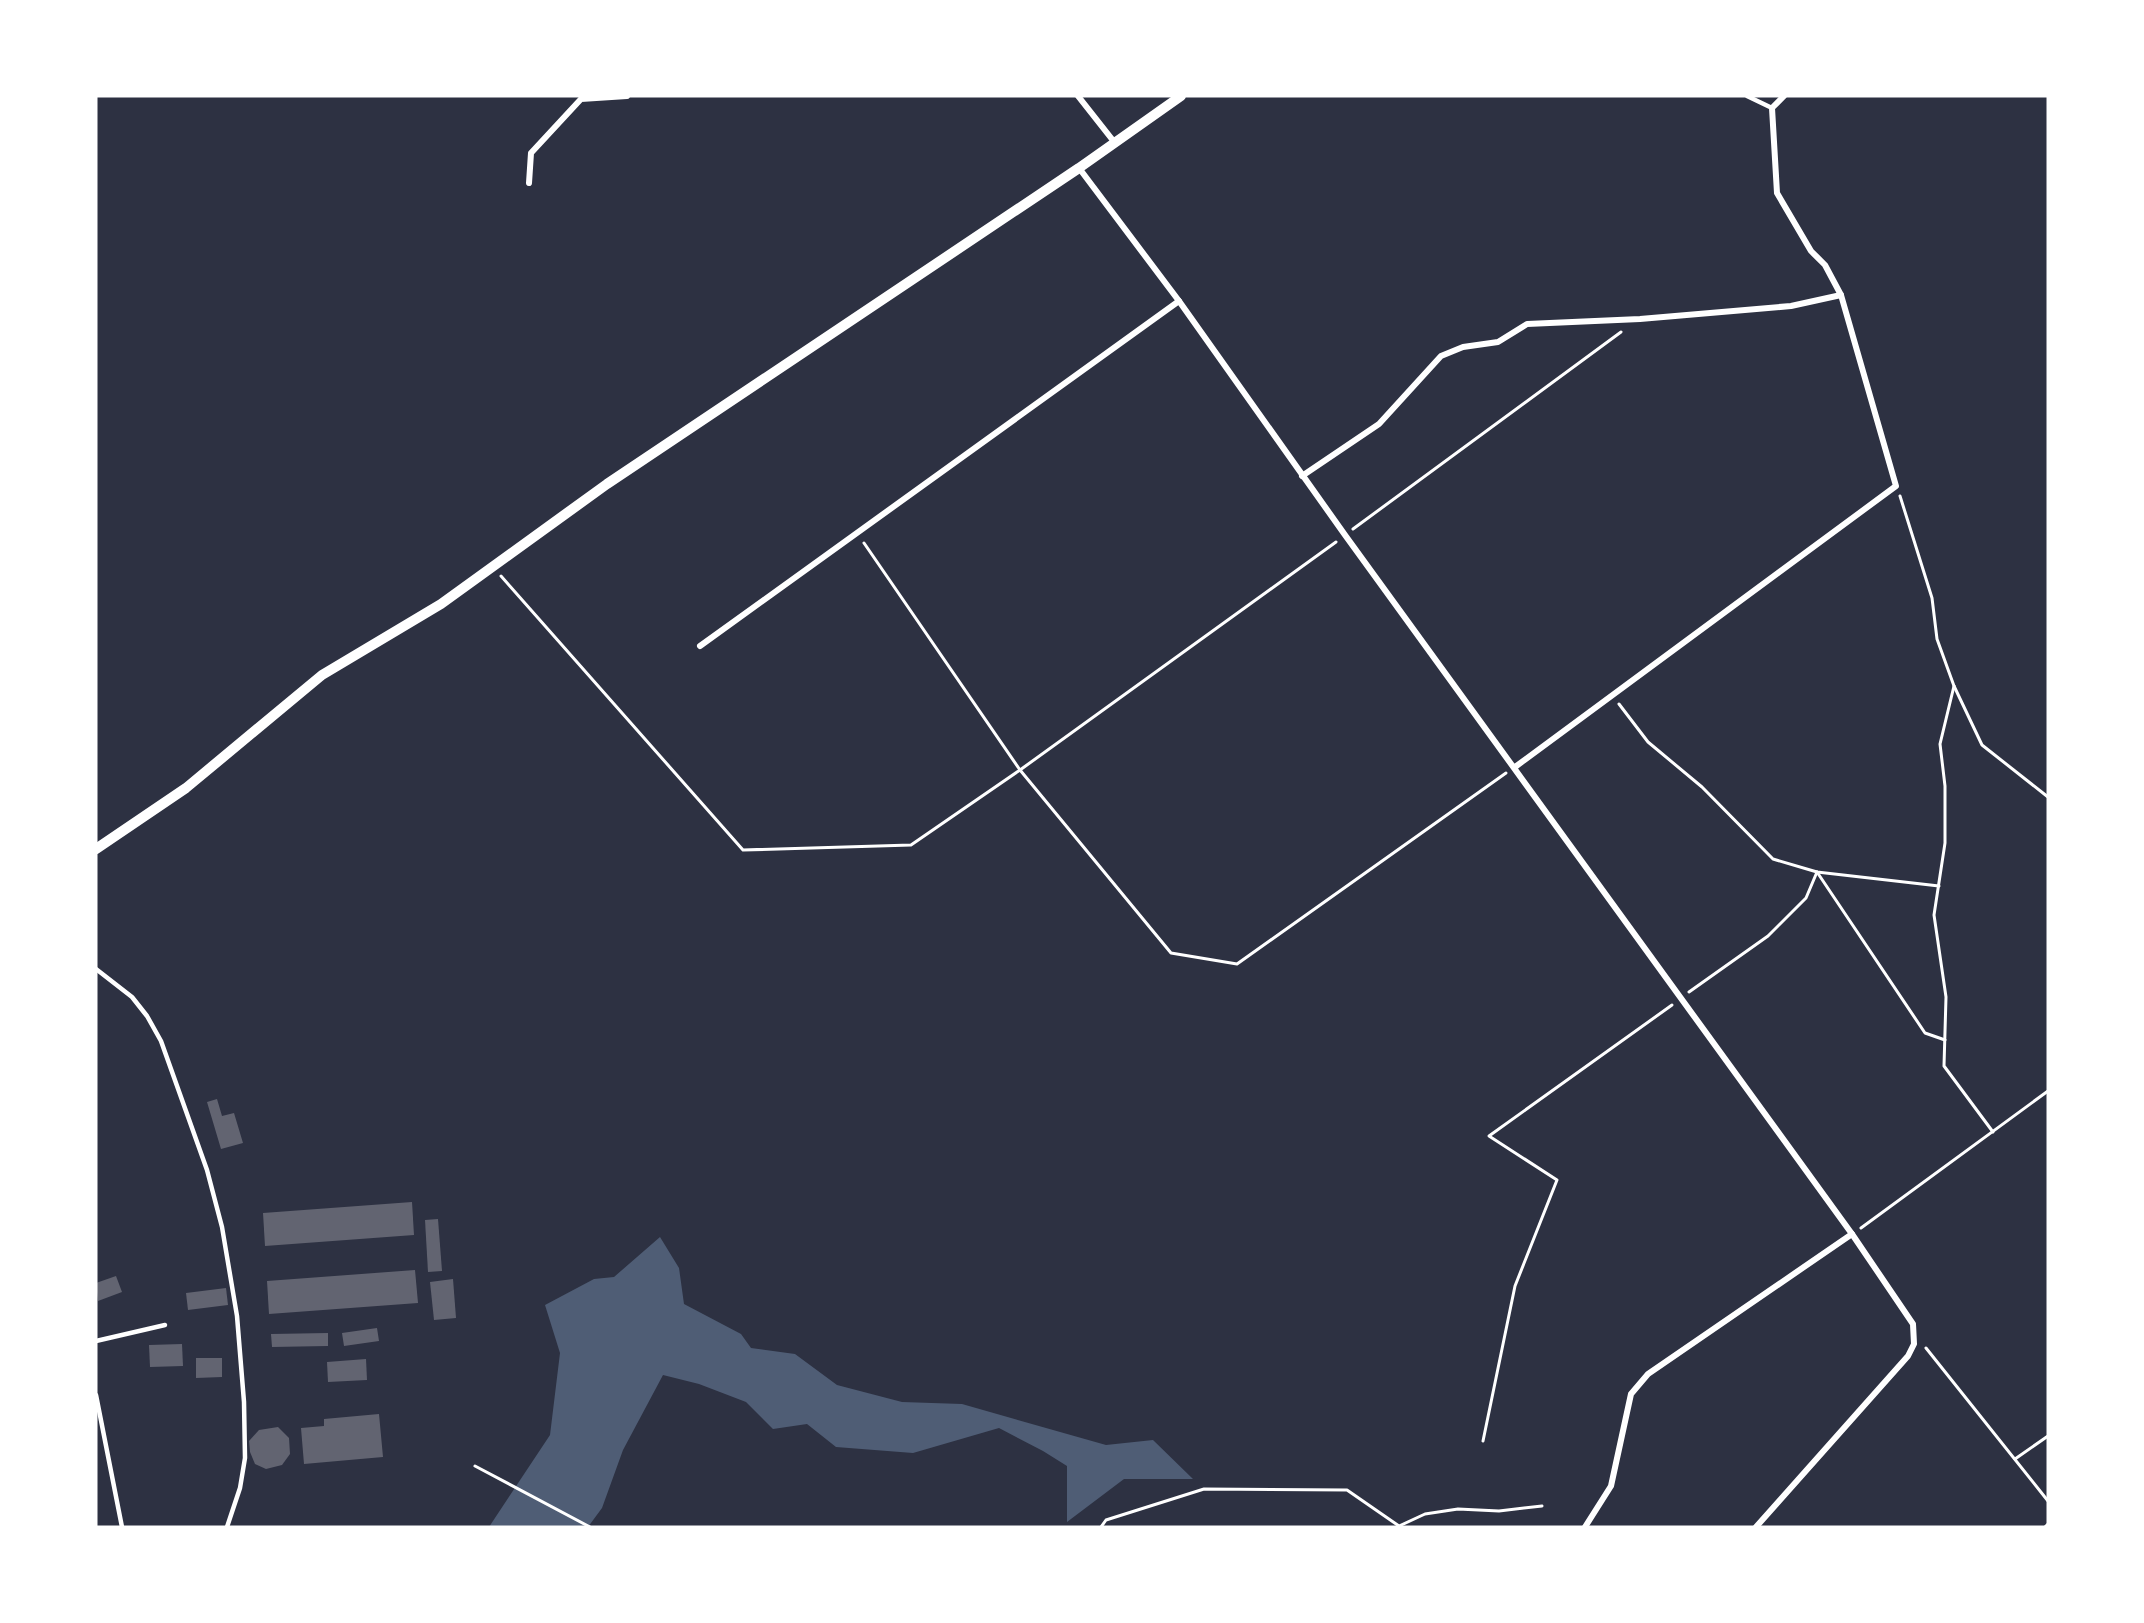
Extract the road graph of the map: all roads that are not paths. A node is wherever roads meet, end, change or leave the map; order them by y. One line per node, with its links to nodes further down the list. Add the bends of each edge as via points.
1 (627, 96): 9 (street, via 581,99 531,153)
2 (1078, 96): 7 (street)
3 (1181, 96): 7 (street)
4 (1747, 96): 6 (lane)
5 (1784, 96): 6 (street)
6 (1772, 108): 10 (street, via 1777,193)
7 (1115, 142): 8 (street)
8 (1079, 168): 11 (street); 15 (street, via 607,484 441,604 322,675 186,788)
9 (529, 183)
10 (1841, 295): 12 (street, via 1791,306 1527,324 1498,342 1463,347 1441,356 1379,424); 14 (street, via 1896,486)
11 (1179, 301): 12 (street); 13 (street)
12 (1302, 476): 14 (street)
13 (700, 646)
14 (1515, 767): 17 (street)
15 (96, 849)
16 (96, 969): 22 (lane, via 132,997 161,1041 207,1170 222,1227 237,1316 245,1458)
17 (1852, 1234): 23 (street, via 1648,1374 1631,1394 1611,1486); 24 (street, via 1913,1324 1914,1344 1898,1369)
18 (165, 1325): 19 (lane)
19 (96, 1341)
20 (96, 1395): 21 (lane)
21 (122, 1527)
22 (227, 1527)
23 (1585, 1527)
24 (1755, 1527)

